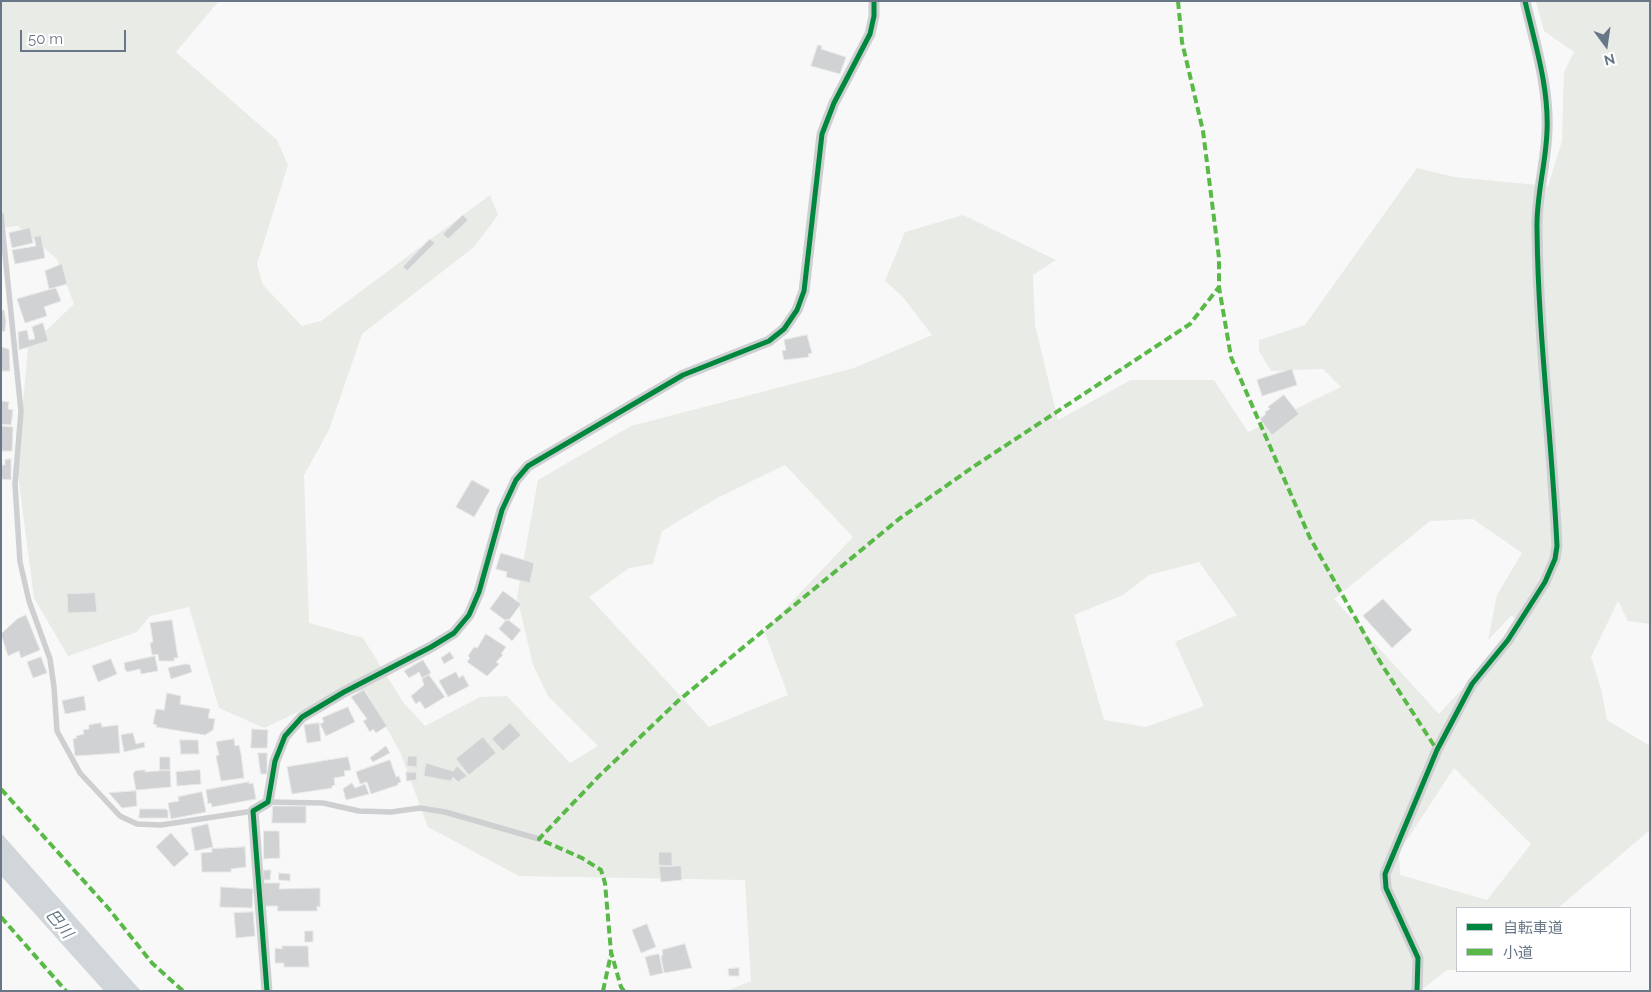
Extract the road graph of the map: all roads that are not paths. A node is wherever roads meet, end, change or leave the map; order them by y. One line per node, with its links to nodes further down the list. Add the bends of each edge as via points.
1 (874, 1): 4 (street, via 870,34 834,102 822,134 804,291 797,310 784,329 769,341 683,375 528,466 516,480 502,510 479,592 469,615 454,633 302,717 284,736 275,761)
2 (1525, 1): 8 (street, via 1547,92 1547,134 1536,228 1557,546 1545,582 1508,640 1472,684 1437,750 1385,874 1386,888 1418,958)
3 (1, 215): 5 (lane, via 21,411 15,484 20,562 29,601 50,660 57,731 80,773 120,816 137,824 161,826)
4 (268, 802): 5 (street); 6 (lane, via 323,803 359,811 391,812 420,808)
5 (254, 811): 7 (street)
6 (539, 839)
7 (267, 991)
8 (1417, 991)

